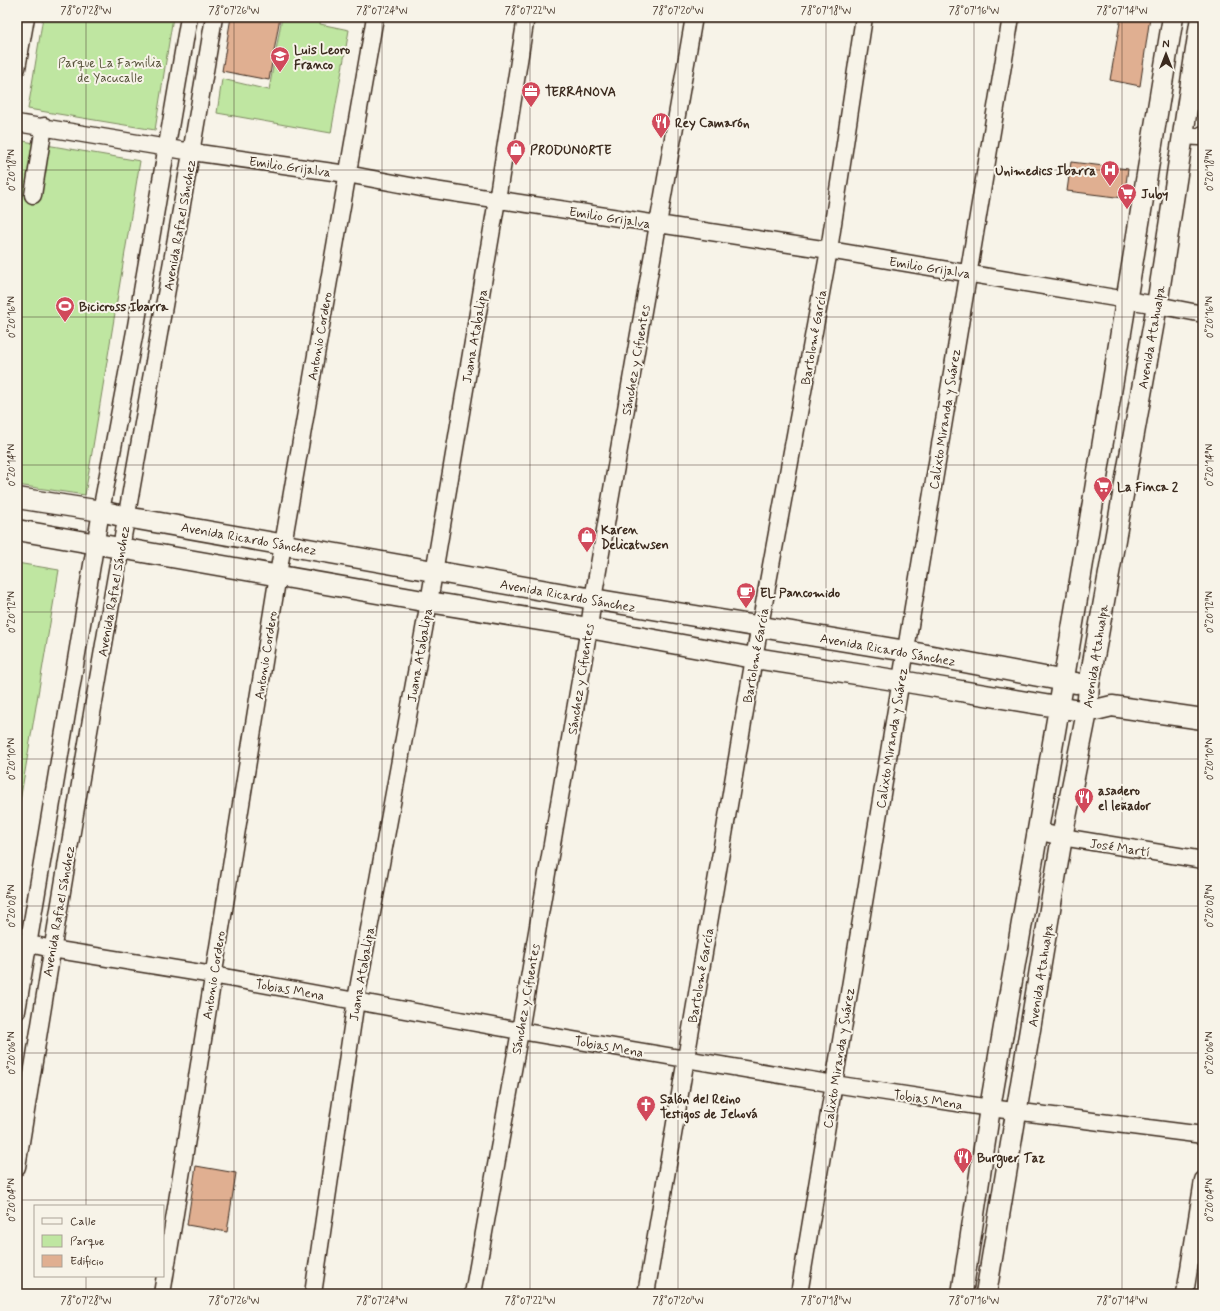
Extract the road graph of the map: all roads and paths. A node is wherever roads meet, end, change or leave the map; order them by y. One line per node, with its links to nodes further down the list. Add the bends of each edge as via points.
1 (26, 17): 12 (street)
2 (189, 17): 17 (street, Avenida Rafael Sánchez)
3 (214, 17): 18 (street, Avenida Rafael Sánchez)
4 (375, 17): 19 (street, Antonio Cordero)
5 (526, 17): 21 (street, Juana Atabalipa)
6 (694, 17): 22 (street, Sánchez y Cifuentes)
7 (864, 17): 23 (street, Bartolomé García)
8 (1011, 17): 24 (street, Calixto Miranda y Suárez)
9 (1173, 17): 25 (main road, Avenida Atahualpa)
10 (1201, 17): 11 (main road, Avenida Atahualpa)
11 (1199, 58): 16 (main road, Avenida Atahualpa)
12 (17, 68)
13 (17, 123): 14 (street, Emilio Grijalva)
14 (44, 126): 17 (street, Emilio Grijalva); 20 (street)
15 (1203, 134): 16 (street, via 1199,137)
16 (1182, 136): 26 (main road, Avenida Atahualpa)
17 (166, 147): 18 (street, Emilio Grijalva); 29 (street, Avenida Rafael Sánchez)
18 (192, 152): 19 (street, Emilio Grijalva); 30 (street, Avenida Rafael Sánchez)
19 (347, 174): 21 (street, Emilio Grijalva); 33 (street, Antonio Cordero)
20 (33, 195)
21 (497, 200): 22 (street, Emilio Grijalva); 35 (street, Juana Atabalipa)
22 (659, 225): 23 (street, Emilio Grijalva); 37 (street, Sánchez y Cifuentes)
23 (829, 250): 24 (street, Emilio Grijalva); 39 (street, Bartolomé García)
24 (969, 273): 25 (street, Emilio Grijalva); 41 (street, Calixto Miranda y Suárez)
25 (1127, 300): 26 (street, Emilio Grijalva); 44 (main road, Avenida Atahualpa)
26 (1157, 305): 27 (street, Emilio Grijalva); 45 (main road, Avenida Atahualpa)
27 (1203, 314)
28 (17, 498): 29 (main road, Avenida Ricardo Sánchez)
29 (101, 511): 30 (main road, Avenida Ricardo Sánchez); 32 (street, Avenida Rafael Sánchez)
30 (126, 517): 33 (main road, Avenida Ricardo Sánchez); 34 (street, Avenida Rafael Sánchez)
31 (17, 530): 32 (main road)
32 (97, 544): 34 (main road); 53 (street, Avenida Rafael Sánchez)
33 (283, 544): 35 (main road, Avenida Ricardo Sánchez); 36 (street, Antonio Cordero)
34 (121, 548): 36 (main road); 54 (street, Avenida Rafael Sánchez)
35 (434, 571): 37 (main road, Avenida Ricardo Sánchez); 38 (street, Juana Atabalipa)
36 (278, 575): 38 (main road); 55 (street, Antonio Cordero)
37 (593, 599): 39 (main road, Avenida Ricardo Sánchez); 40 (street, Sánchez y Cifuentes)
38 (428, 602): 40 (main road); 56 (street, Juana Atabalipa)
39 (760, 627): 41 (main road, Avenida Ricardo Sánchez); 42 (street, Bartolomé García)
40 (589, 628): 42 (main road); 58 (street, Sánchez y Cifuentes)
41 (906, 651): 43 (street, Calixto Miranda y Suárez); 44 (main road, Avenida Ricardo Sánchez)
42 (754, 658): 43 (main road); 59 (street, Bartolomé García)
43 (901, 681): 47 (main road); 60 (street, Calixto Miranda y Suárez)
44 (1064, 681): 45 (main road, Avenida Ricardo Sánchez); 47 (main road, Avenida Atahualpa)
45 (1089, 685): 46 (main road); 48 (main road, Avenida Atahualpa)
46 (1112, 706): 48 (main road); 49 (main road)
47 (1059, 708): 48 (main road); 50 (main road, Avenida Atahualpa)
48 (1087, 712): 51 (main road, Avenida Atahualpa)
49 (1203, 719)
50 (1037, 831): 51 (street, José Martí); 61 (main road, Avenida Atahualpa)
51 (1062, 837): 52 (street, José Martí); 62 (main road, Avenida Atahualpa)
52 (1203, 860)
53 (23, 942): 54 (street, Tobias Mena); 57 (street, Avenida Rafael Sánchez)
54 (52, 949): 55 (street, Tobias Mena); 64 (street, Avenida Rafael Sánchez)
55 (213, 975): 56 (street, Tobias Mena); 66 (street, Antonio Cordero)
56 (356, 1000): 58 (street, Tobias Mena); 67 (street, Juana Atabalipa)
57 (17, 1011)
58 (520, 1031): 59 (street, Tobias Mena); 68 (street, Sánchez y Cifuentes)
59 (686, 1059): 60 (street, Tobias Mena); 69 (street, Bartolomé García)
60 (834, 1084): 61 (street, Tobias Mena); 70 (street, Calixto Miranda y Suárez)
61 (990, 1108): 62 (street, Tobias Mena); 71 (main road, Avenida Atahualpa)
62 (1018, 1111): 63 (street, Tobias Mena); 72 (main road, Avenida Atahualpa)
63 (1203, 1135)
64 (17, 1167)
65 (1203, 1180): 73 (street)
66 (162, 1294)
67 (313, 1294)
68 (473, 1294)
69 (646, 1294)
70 (799, 1294)
71 (962, 1294)
72 (986, 1294)
73 (1185, 1294)

